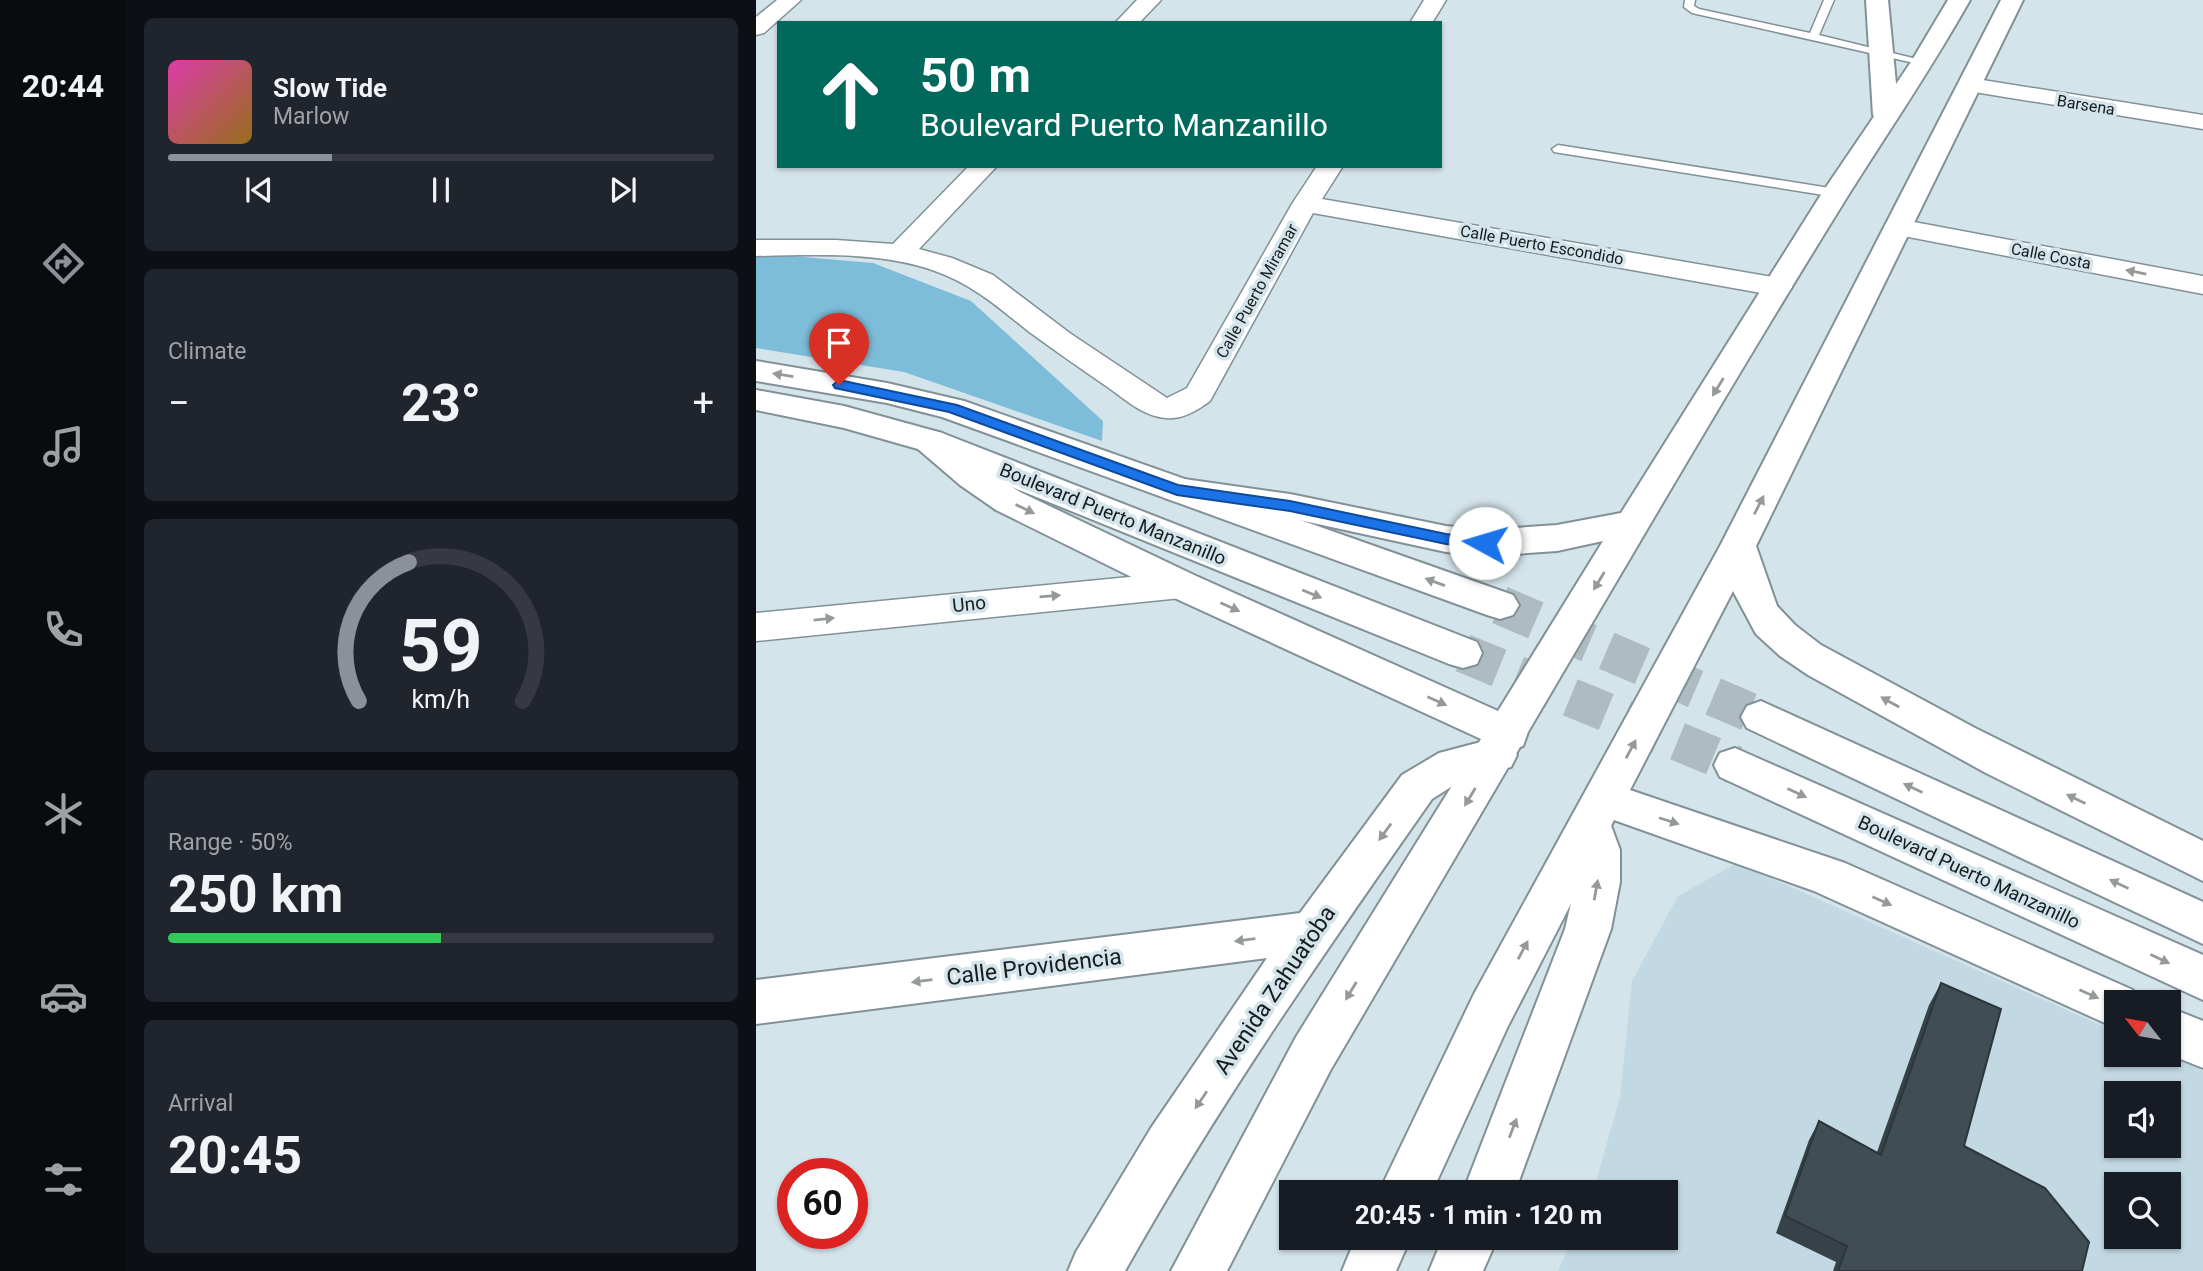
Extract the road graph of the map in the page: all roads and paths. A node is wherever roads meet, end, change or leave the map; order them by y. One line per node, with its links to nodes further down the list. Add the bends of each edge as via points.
1 (790, 0): 12 (street)
2 (1150, 0): 10 (street)
3 (1435, 0): 11 (street)
4 (1690, 0): 13 (lane, via 1689,7 1696,11)
5 (1829, 0): 13 (lane)
6 (1866, 0): 7 (lane)
7 (1877, 0): 14 (main road)
8 (1959, 0): 15 (main road)
9 (2012, 0): 16 (main road)
10 (1128, 21)
11 (1422, 21)
12 (764, 28)
13 (1813, 38): 14 (lane)
14 (1880, 52): 15 (lane); 17 (main road)
15 (1923, 62): 17 (main road)
16 (1970, 85): 18 (street, Barsena); 24 (main road)
17 (1886, 115): 22 (main road)
18 (2203, 122)
19 (1558, 149): 22 (lane)
20 (982, 168): 26 (street)
21 (1329, 168): 23 (street, Calle Puerto Miramar)
22 (1836, 193): 28 (main road)
23 (1305, 204): 26 (street, Calle Puerto Miramar, via 1199,394 1176,407 1150,402 968,273); 28 (street, Calle Puerto Escondido)
24 (1898, 227): 27 (street, Calle Costa, one-way to 24); 34 (main road, one-way to 24)
25 (756, 248): 26 (street)
26 (898, 254)
27 (2203, 285)
28 (1778, 287): 33 (main road, one-way to 33)
29 (756, 371): 32 (main road, one-way to 29, via 952,408)
30 (756, 400): 31 (main road, Boulevard Puerto Manzanillo, via 838,414)
31 (930, 441): 35 (main road, one-way to 35, via 1008,501); 38 (main road, Boulevard Puerto Manzanillo, one-way to 38)
32 (1177, 490): 33 (main road, via 1485,543 1557,538); 36 (main road, one-way to 32)
33 (1633, 523): 40 (main road, one-way to 40)
34 (1738, 546): 42 (main road, one-way to 34); 43 (main road, one-way to 34, via 1971,747 1785,639 1755,602)
35 (1181, 584): 37 (street, Uno, one-way to 35); 40 (main road, one-way to 40)
36 (1500, 605)
37 (756, 627)
38 (1463, 653)
39 (1761, 717): 44 (main road, one-way to 39)
40 (1502, 744): 45 (main road, Avenida Zahuatoba, one-way to 45, via 1438,770 1417,787); 56 (main road, one-way to 56, via 1313,1054)
41 (1735, 765): 46 (main road, Boulevard Puerto Manzanillo, one-way to 46)
42 (1597, 812): 47 (main road, one-way to 47, via 1829,877); 51 (main road, one-way to 42, via 1490,1010); 52 (main road, one-way to 42, via 1588,929 1598,882)
43 (2203, 862)
44 (2203, 924)
45 (1313, 932): 48 (main road, Calle Providencia, one-way to 48); 55 (main road, Avenida Zahuatoba, one-way to 55, via 1140,1190)
46 (2203, 978)
47 (2104, 1001)
48 (756, 1002)
49 (2181, 1036): 50 (main road)
50 (2203, 1045)
51 (1411, 1180)
52 (1494, 1180)
53 (1378, 1250): 57 (main road)
54 (1465, 1250): 58 (main road)
55 (1095, 1271)
56 (1198, 1271)
57 (1369, 1271)
58 (1456, 1271)

